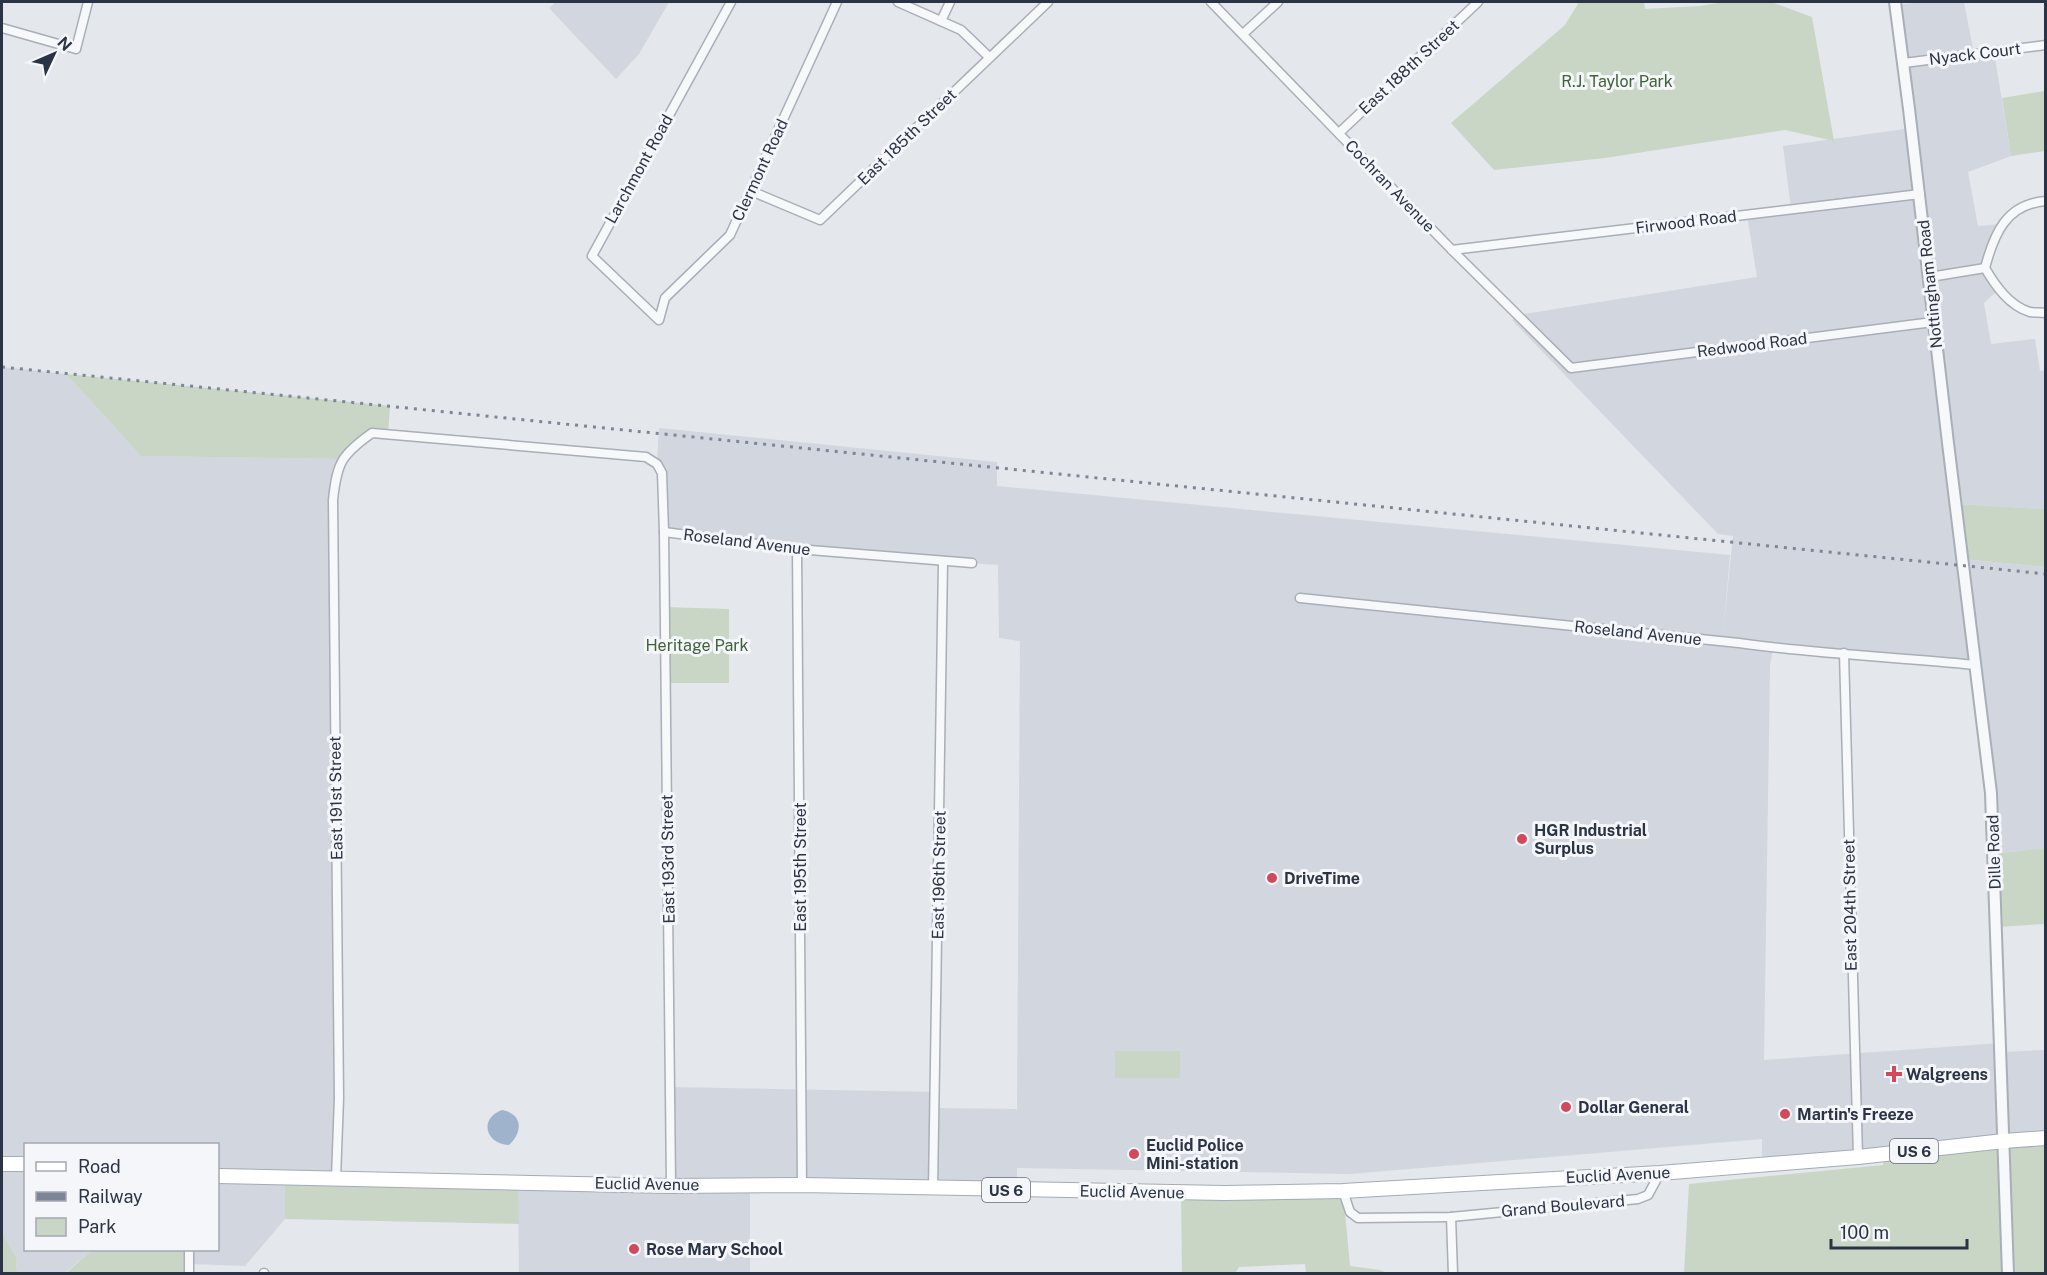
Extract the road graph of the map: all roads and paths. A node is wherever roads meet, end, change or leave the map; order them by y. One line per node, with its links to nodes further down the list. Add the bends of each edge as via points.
1 (88, 2): 12 (street, via 76,49)
2 (731, 2): 25 (street, Larchmont Road, via 592,256)
3 (837, 2): 18 (street, Clermont Road)
4 (898, 2): 11 (street)
5 (950, 2): 11 (street)
6 (1048, 2): 15 (street, East 185th Street)
7 (1211, 2): 13 (street, Cochran Avenue)
8 (1278, 2): 13 (street)
9 (1478, 2): 17 (street, East 188th Street)
10 (1895, 2): 16 (street, Nottingham Road)
11 (941, 21): 15 (street, via 961,30)
12 (2, 28)
13 (1243, 34): 17 (street, Cochran Avenue)
14 (2046, 45): 16 (street, Nyack Court)
15 (989, 57): 18 (street, East 185th Street, via 820,220)
16 (1904, 63): 19 (street, Nottingham Road)
17 (1339, 133): 21 (street, Cochran Avenue)
18 (751, 191): 25 (street, Clermont Road, via 730,235 665,298)
19 (1920, 194): 21 (street, Firwood Road); 23 (street, Nottingham Road)
20 (2046, 201): 22 (street, via 2016,211 2001,224)
21 (1452, 250): 27 (street, Cochran Avenue)
22 (1985, 268): 23 (street); 24 (street, via 1998,290 2015,304 2031,312)
23 (1930, 277): 26 (street, Nottingham Road)
24 (2046, 313)
25 (659, 320)
26 (1933, 322): 27 (street, Redwood Road); 33 (street, Nottingham Road)
27 (1571, 368)
28 (372, 433): 29 (street, Roseland Avenue, via 646,457 662,473); 44 (street, East 191st Street, via 349,449 338,466 333,500 339,1098)
29 (664, 532): 30 (street, Roseland Avenue); 46 (street, East 193rd Street)
30 (797, 549): 31 (street, Roseland Avenue); 45 (street, East 195th Street)
31 (943, 561): 32 (street, Roseland Avenue); 47 (street, East 196th Street)
32 (972, 563)
33 (1964, 566): 36 (street, Dille Road)
34 (1300, 598): 35 (street, Roseland Avenue, via 1807,652)
35 (1844, 652): 36 (street, Roseland Avenue); 39 (street, East 204th Street)
36 (1975, 665): 38 (street, Dille Road, via 1991,793)
37 (2046, 1138): 38 (main road, Euclid Avenue / US 6)
38 (2004, 1141): 39 (main road, Euclid Avenue / US 6); 53 (street, Dille Road)
39 (1858, 1157): 42 (main road, Euclid Avenue / US 6)
40 (2, 1164): 41 (main road)
41 (24, 1164)
42 (1660, 1173): 48 (main road, Euclid Avenue / US 6); 49 (street, Grand Boulevard, via 1648,1196 1638,1199)
43 (219, 1176): 44 (main road, Euclid Avenue / US 6)
44 (336, 1178): 46 (main road, Euclid Avenue / US 6)
45 (802, 1185): 46 (main road, Euclid Avenue / US 6); 47 (main road, Euclid Avenue / US 6)
46 (671, 1186)
47 (933, 1188): 48 (main road, Euclid Avenue / US 6)
48 (1343, 1191): 49 (street, Grand Boulevard, via 1350,1212 1358,1218)
49 (1451, 1216): 52 (street)
50 (189, 1251): 51 (street)
51 (189, 1274)
52 (1453, 1274)
53 (2008, 1274)

